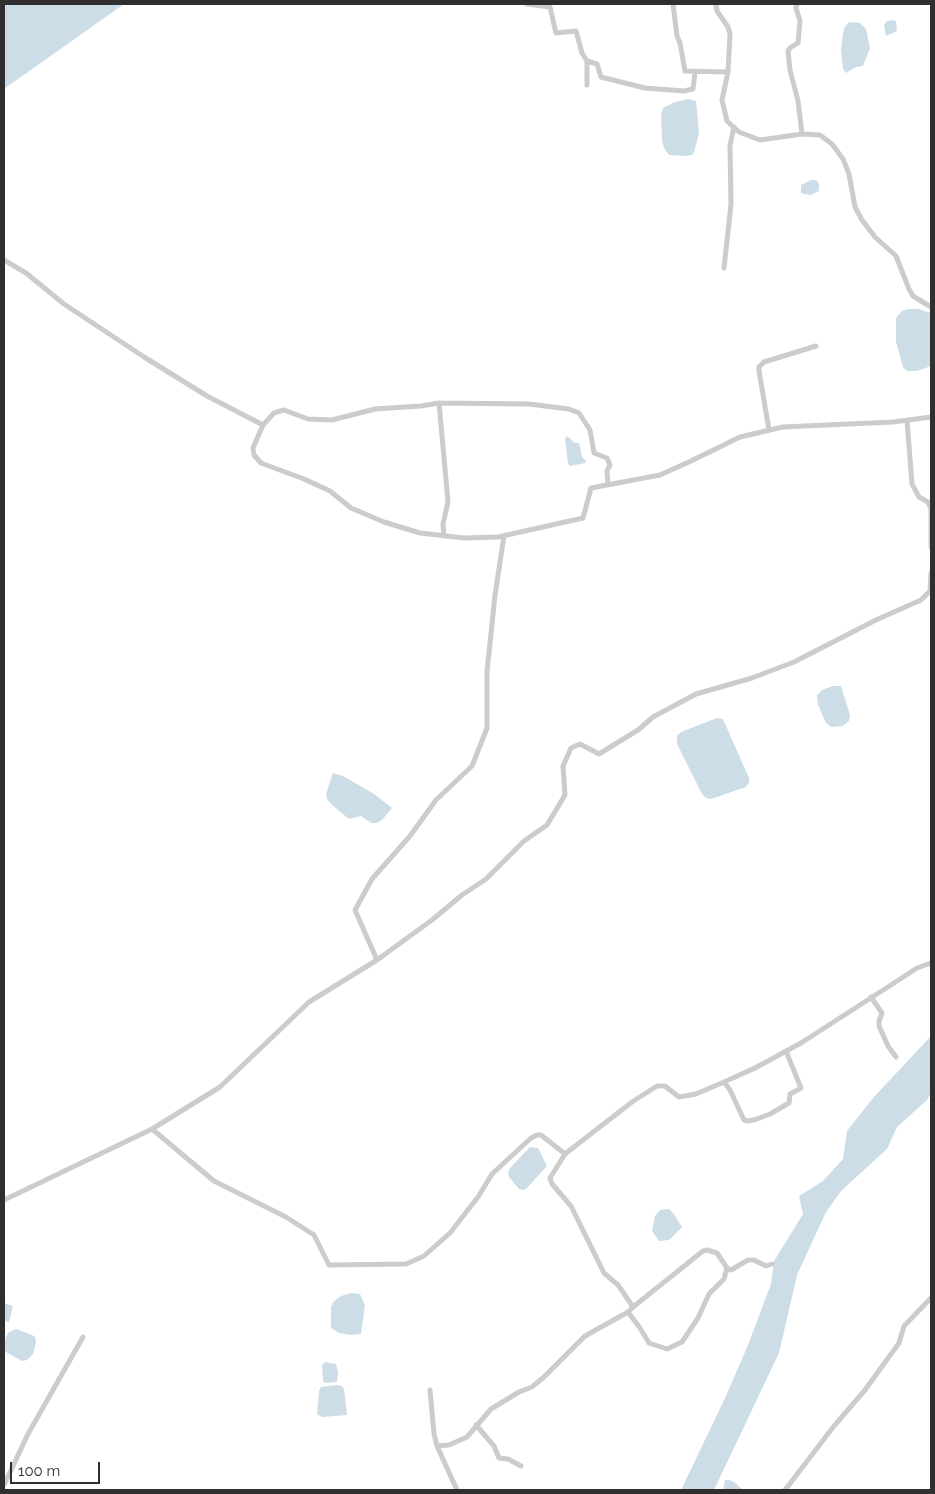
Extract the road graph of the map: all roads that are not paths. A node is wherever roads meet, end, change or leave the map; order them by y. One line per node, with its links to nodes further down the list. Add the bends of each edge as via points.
1 (528, 4): 5 (street, via 550,7 556,33 576,31)
2 (673, 4): 6 (street, via 685,71)
3 (716, 4): 7 (street, via 730,34)
4 (797, 4): 10 (street, via 800,21 798,43 788,51)
5 (587, 61): 6 (street, via 597,64 601,77 668,91 693,89); 8 (street)
6 (695, 72): 7 (street)
7 (728, 72): 9 (street, via 722,100 727,121)
8 (587, 85)
9 (734, 127): 10 (street, via 760,140); 12 (street, via 730,145 731,204)
10 (802, 134): 13 (street, via 820,135 843,158 862,220 896,256 913,296)
11 (4, 260): 18 (street, via 144,357)
12 (724, 268)
13 (931, 307)
14 (816, 346): 19 (street, via 764,362 759,367)
15 (439, 403): 18 (street, via 375,409 332,420 308,419 284,410 274,413); 20 (street, via 529,404 569,409 580,414 590,430 594,454 608,458); 21 (street, via 448,502)
16 (931, 417): 17 (street)
17 (907, 420): 19 (street); 23 (street, via 912,484 931,510)
18 (263, 426): 21 (street, via 253,448 261,463 330,491 352,508 384,522 420,533)
19 (769, 430): 20 (street, via 740,437 660,475)
20 (608, 485): 22 (street, via 591,488 583,518)
21 (444, 536): 22 (street)
22 (504, 536): 25 (street, via 488,663 487,728 472,766 436,800 372,879 355,910)
23 (931, 547)
24 (931, 573): 25 (street, via 930,591 921,600 794,662 696,694 652,717 638,730 599,754 580,744 571,748 563,766 565,795 547,825 524,841 486,879)
25 (378, 960): 31 (street, via 309,1002 220,1086)
26 (931, 963): 27 (street, via 917,968)
27 (872, 997): 28 (street); 29 (street, via 882,1013 879,1021 883,1036)
28 (786, 1051): 30 (street); 30 (street, via 801,1088 790,1094 788,1104 770,1114 744,1120)
29 (896, 1058)
30 (724, 1082): 32 (street, via 696,1094 679,1096 665,1086 657,1086)
31 (152, 1129): 32 (street, via 214,1181 286,1217 314,1235 329,1265 406,1264 424,1256 450,1233 492,1174 536,1134 542,1135); 33 (street)
32 (565, 1154): 37 (street, via 550,1178 552,1184 571,1206 604,1273 618,1285)
33 (4, 1200)
34 (772, 1264): 35 (street, via 766,1266 748,1260 731,1270)
35 (727, 1268): 37 (street, via 718,1253 703,1251); 38 (street, via 724,1279 709,1294 703,1310 682,1342 667,1349 649,1343)
36 (931, 1298): 46 (street, via 904,1326 899,1344)
37 (633, 1307): 38 (street)
38 (628, 1312): 41 (street, via 585,1336 532,1387 491,1409)
39 (83, 1337): 44 (street, via 28,1434)
40 (430, 1390): 42 (street)
41 (476, 1424): 42 (street, via 466,1437 449,1445); 43 (street, via 494,1446 499,1458)
42 (437, 1446): 45 (street)
43 (521, 1466)
44 (4, 1485)
45 (457, 1490)
46 (785, 1490)

